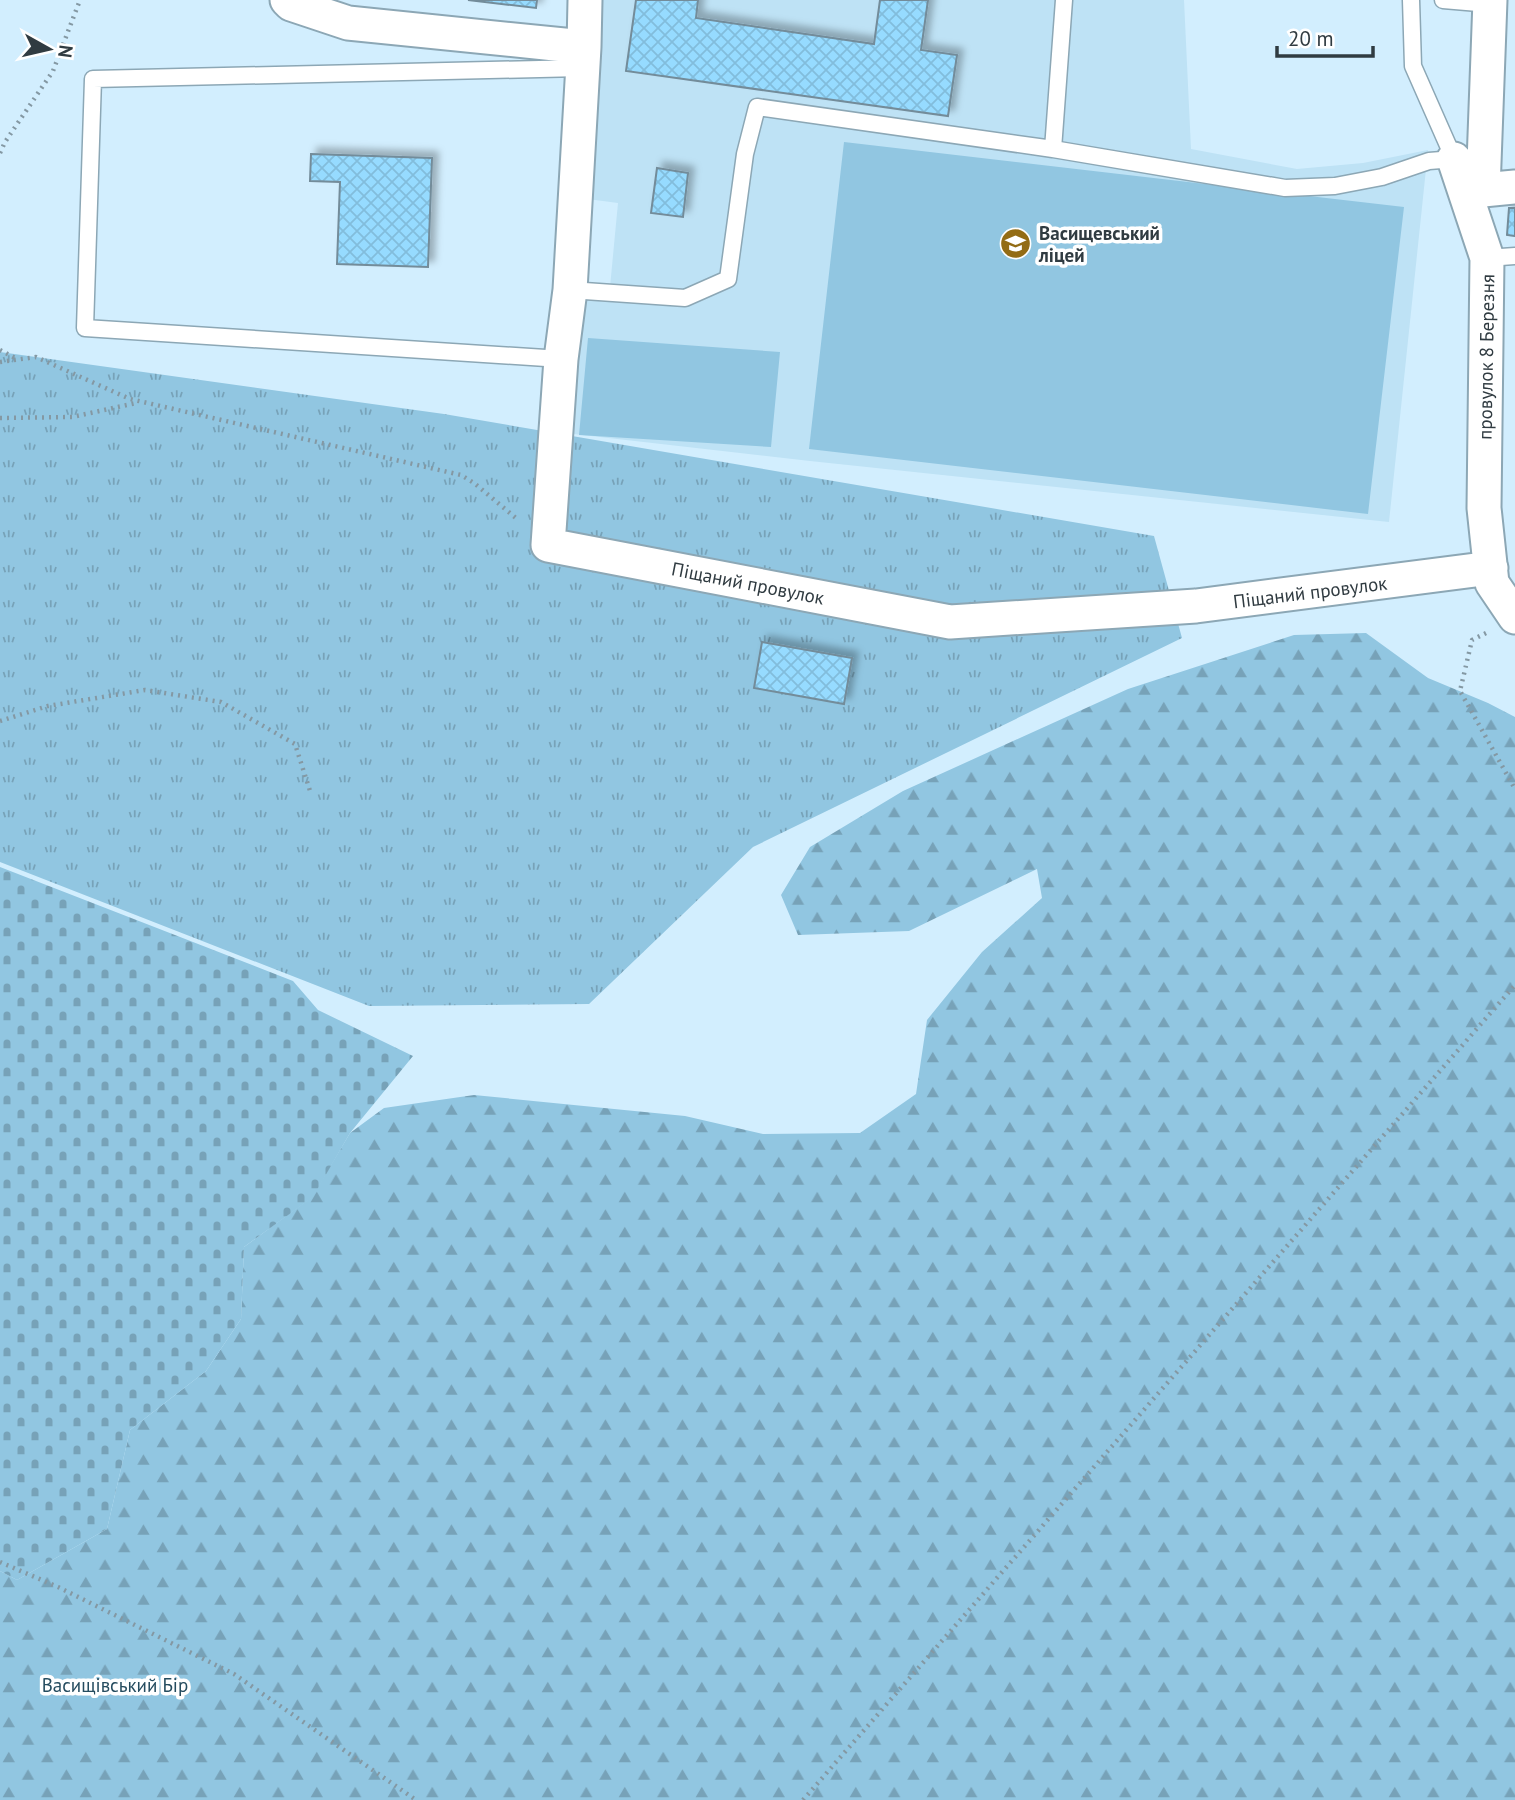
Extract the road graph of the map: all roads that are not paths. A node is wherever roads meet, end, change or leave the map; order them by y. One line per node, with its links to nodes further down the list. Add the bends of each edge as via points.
1 (286, 0): 7 (street, via 348,23)
2 (585, 0): 7 (street)
3 (1064, 0): 8 (lane)
4 (1411, 0): 9 (lane, via 1413,66)
5 (1443, 0): 6 (lane)
6 (1490, 2): 10 (street)
7 (583, 58): 12 (street); 13 (lane, via 93,79 85,328)
8 (1053, 149): 9 (lane, via 1285,188 1335,187 1429,161); 12 (lane, via 758,107 745,154 728,279 685,298)
9 (1454, 159): 10 (street); 11 (street, провулок 8 Березня)
10 (1499, 189)
11 (1501, 257): 14 (street, провулок 8 Березня)
12 (570, 290): 13 (street)
13 (561, 359): 15 (street, Піщаний провулок, via 548,545 950,622 1196,606)
14 (1500, 519): 15 (street, провулок 8 Березня)
15 (1491, 568): 16 (street, провулок 8 Березня)
16 (1504, 623)

